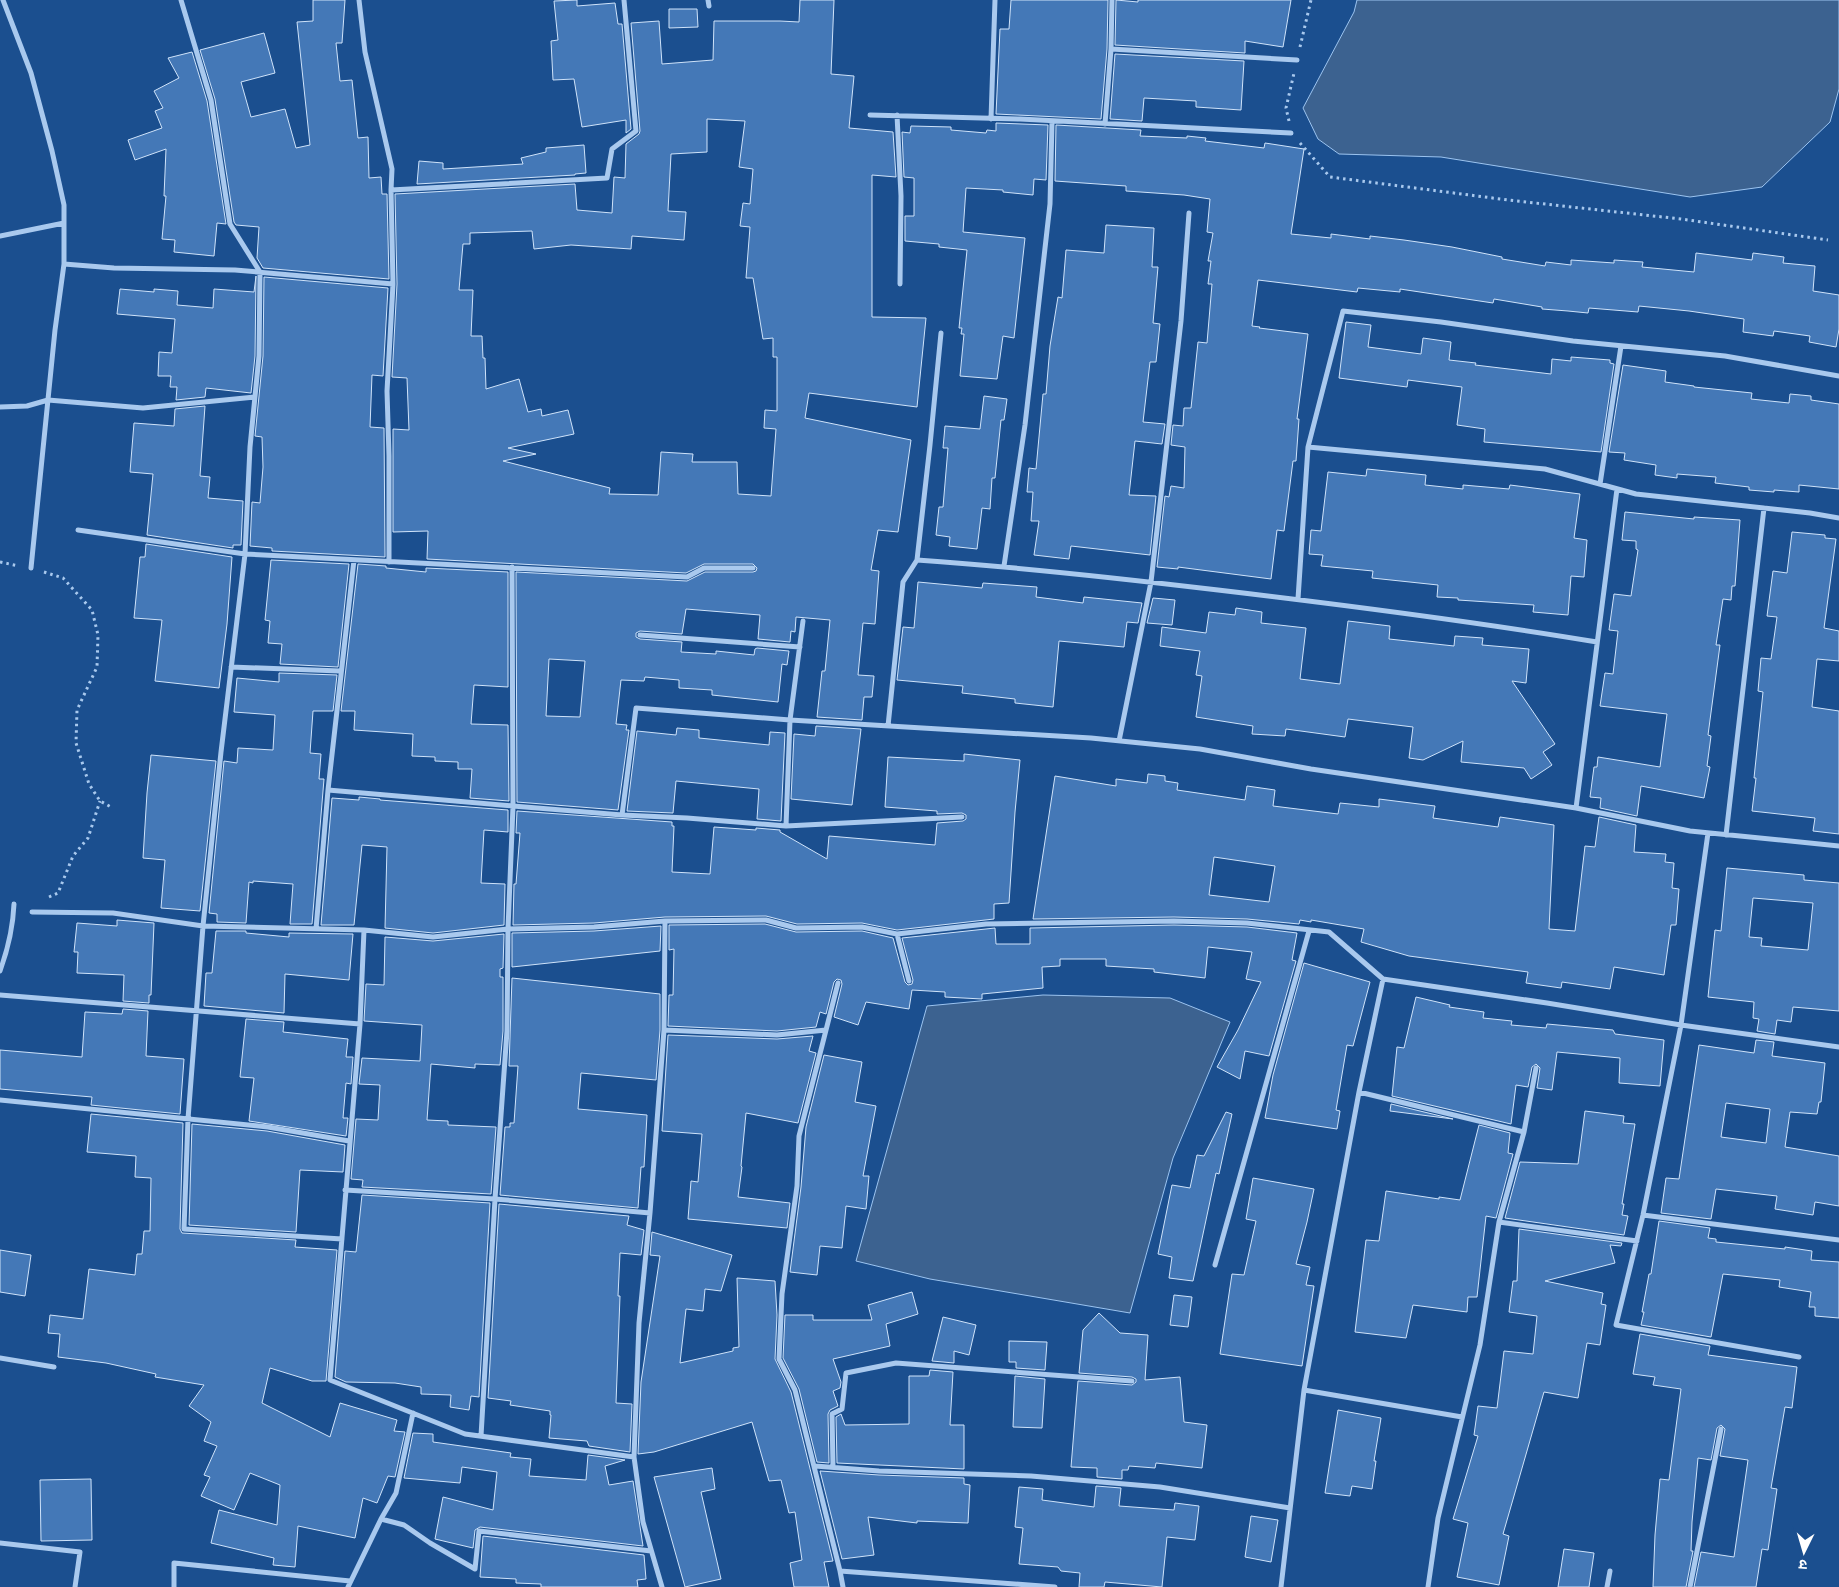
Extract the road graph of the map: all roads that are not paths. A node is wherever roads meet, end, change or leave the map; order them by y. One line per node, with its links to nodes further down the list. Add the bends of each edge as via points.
1 (3, 0): 17 (street, via 31,72 64,205)
2 (181, 0): 20 (street, via 211,100 230,224)
3 (359, 0): 15 (street, via 364,52 392,169)
4 (624, 0): 15 (street, via 636,131 612,149 607,178)
5 (995, 0): 11 (street)
6 (1112, 0): 7 (street)
7 (1111, 49): 8 (street); 13 (street)
8 (1297, 60)
9 (870, 115): 10 (street)
10 (897, 116): 11 (street); 22 (street, via 901,196)
11 (991, 119): 12 (street)
12 (1052, 122): 13 (street); 39 (street, via 1047,233 1025,426)
13 (1105, 124): 14 (street)
14 (1291, 133)
15 (391, 190): 21 (street)
16 (1189, 213): 43 (street, via 1180,331)
17 (64, 222): 18 (street); 19 (street)
18 (0, 236)
19 (64, 264): 20 (street); 27 (street)
20 (260, 272): 21 (street); 26 (street)
21 (393, 284): 38 (street, via 386,391)
22 (900, 284)
23 (941, 333): 37 (street)
24 (1621, 346): 25 (street, via 1725,356); 29 (street, via 1343,311); 30 (street)
25 (1839, 376)
26 (255, 397): 27 (street, via 143,408); 35 (street)
27 (48, 400): 28 (street, via 26,406); 41 (street)
28 (0, 407)
29 (1308, 447): 30 (street, via 1545,469); 44 (street)
30 (1600, 484): 31 (street)
31 (1617, 489): 32 (street, via 1636,494); 47 (street)
32 (1764, 508): 33 (street); 61 (street)
33 (1839, 518)
34 (78, 530): 35 (street)
35 (245, 554): 36 (street); 49 (street)
36 (354, 560): 38 (street); 50 (street)
37 (916, 560): 39 (street); 52 (street, via 903,582)
38 (388, 562): 40 (street)
39 (1004, 566): 43 (street)
40 (512, 567): 42 (street, via 686,577 704,568); 55 (street)
41 (31, 568)
42 (753, 568)
43 (1150, 582): 44 (street); 53 (street)
44 (1298, 599): 47 (street)
45 (803, 621): 48 (street)
46 (640, 636): 48 (street)
47 (1597, 642): 56 (street)
48 (800, 647): 51 (street)
49 (231, 667): 50 (street); 66 (street)
50 (340, 671): 54 (street)
51 (790, 720): 52 (street); 57 (street, via 636,708); 59 (street)
52 (888, 726): 53 (street)
53 (1119, 741): 56 (street, via 1200,749 1311,769)
54 (328, 790): 55 (street); 67 (street)
55 (513, 806): 57 (street); 68 (street)
56 (1576, 808): 60 (street)
57 (622, 815): 59 (street)
58 (962, 817): 59 (street)
59 (786, 826)
60 (1708, 833): 61 (street); 79 (street)
61 (1726, 835): 62 (street)
62 (1839, 846)
63 (14, 904): 72 (street, via 13,927)
64 (32, 912): 66 (street, via 113,913)
65 (665, 922): 68 (street); 71 (street, via 766,920 796,928 862,927); 80 (street)
66 (203, 926): 67 (street); 77 (street)
67 (316, 929): 69 (street)
68 (508, 929): 69 (street, via 432,937); 90 (street, via 507,1031)
69 (364, 930): 78 (street)
70 (1309, 931): 71 (street, via 1247,923 1174,922 986,924); 73 (street, via 1329,932); 97 (street)
71 (896, 934): 74 (street)
72 (0, 971)
73 (1383, 979): 79 (street); 84 (street)
74 (909, 980)
75 (838, 983): 81 (street)
76 (0, 995): 77 (street)
77 (196, 1011): 78 (street); 86 (street)
78 (360, 1024): 88 (street)
79 (1681, 1025): 82 (street); 92 (street)
80 (664, 1030): 81 (street, via 777,1035); 91 (street)
81 (826, 1030): 108 (street, via 798,1136 797,1186 782,1294 779,1358 795,1390)
82 (1839, 1047)
83 (1536, 1068): 87 (street)
84 (1358, 1092): 87 (street); 102 (street)
85 (0, 1100): 86 (street)
86 (188, 1119): 88 (street, via 268,1127); 94 (street, via 184,1229)
87 (1524, 1132): 93 (street)
88 (349, 1141): 89 (street)
89 (345, 1190): 90 (street); 94 (street)
90 (495, 1199): 91 (street); 106 (street)
91 (650, 1213): 107 (street, via 639,1323)
92 (1643, 1215): 95 (street); 96 (street)
93 (1499, 1222): 96 (street); 104 (street, via 1480,1345)
94 (342, 1239): 103 (street, via 330,1380)
95 (1839, 1240)
96 (1636, 1242): 98 (street, via 1616,1325)
97 (1215, 1265)
98 (1799, 1357)
99 (0, 1358): 100 (street)
100 (54, 1367)
101 (1132, 1382): 109 (street, via 896,1363 846,1374 842,1409 832,1414)
102 (1304, 1390): 104 (street); 110 (street)
103 (413, 1413): 106 (street, via 465,1434); 111 (street, via 396,1493)
104 (1462, 1418): 124 (street, via 1438,1518)
105 (1721, 1429): 126 (street)
106 (481, 1436): 107 (street)
107 (634, 1457): 113 (street, via 643,1522)
108 (815, 1466): 109 (street); 114 (street)
109 (833, 1467): 110 (street, via 1031,1476 1160,1487)
110 (1290, 1508): 123 (street)
111 (380, 1519): 113 (street, via 404,1525 475,1569 479,1532); 116 (street)
112 (0, 1543): 117 (street, via 80,1552)
113 (651, 1551): 120 (street)
114 (840, 1571): 121 (street); 122 (street)
115 (1610, 1571): 125 (street)
116 (350, 1580): 118 (street, via 174,1563); 119 (street)
117 (75, 1587)
118 (174, 1587)
119 (348, 1587)
120 (662, 1587)
121 (843, 1587)
122 (1055, 1587)
123 (1281, 1587)
124 (1428, 1587)
125 (1607, 1587)
126 (1690, 1587)

